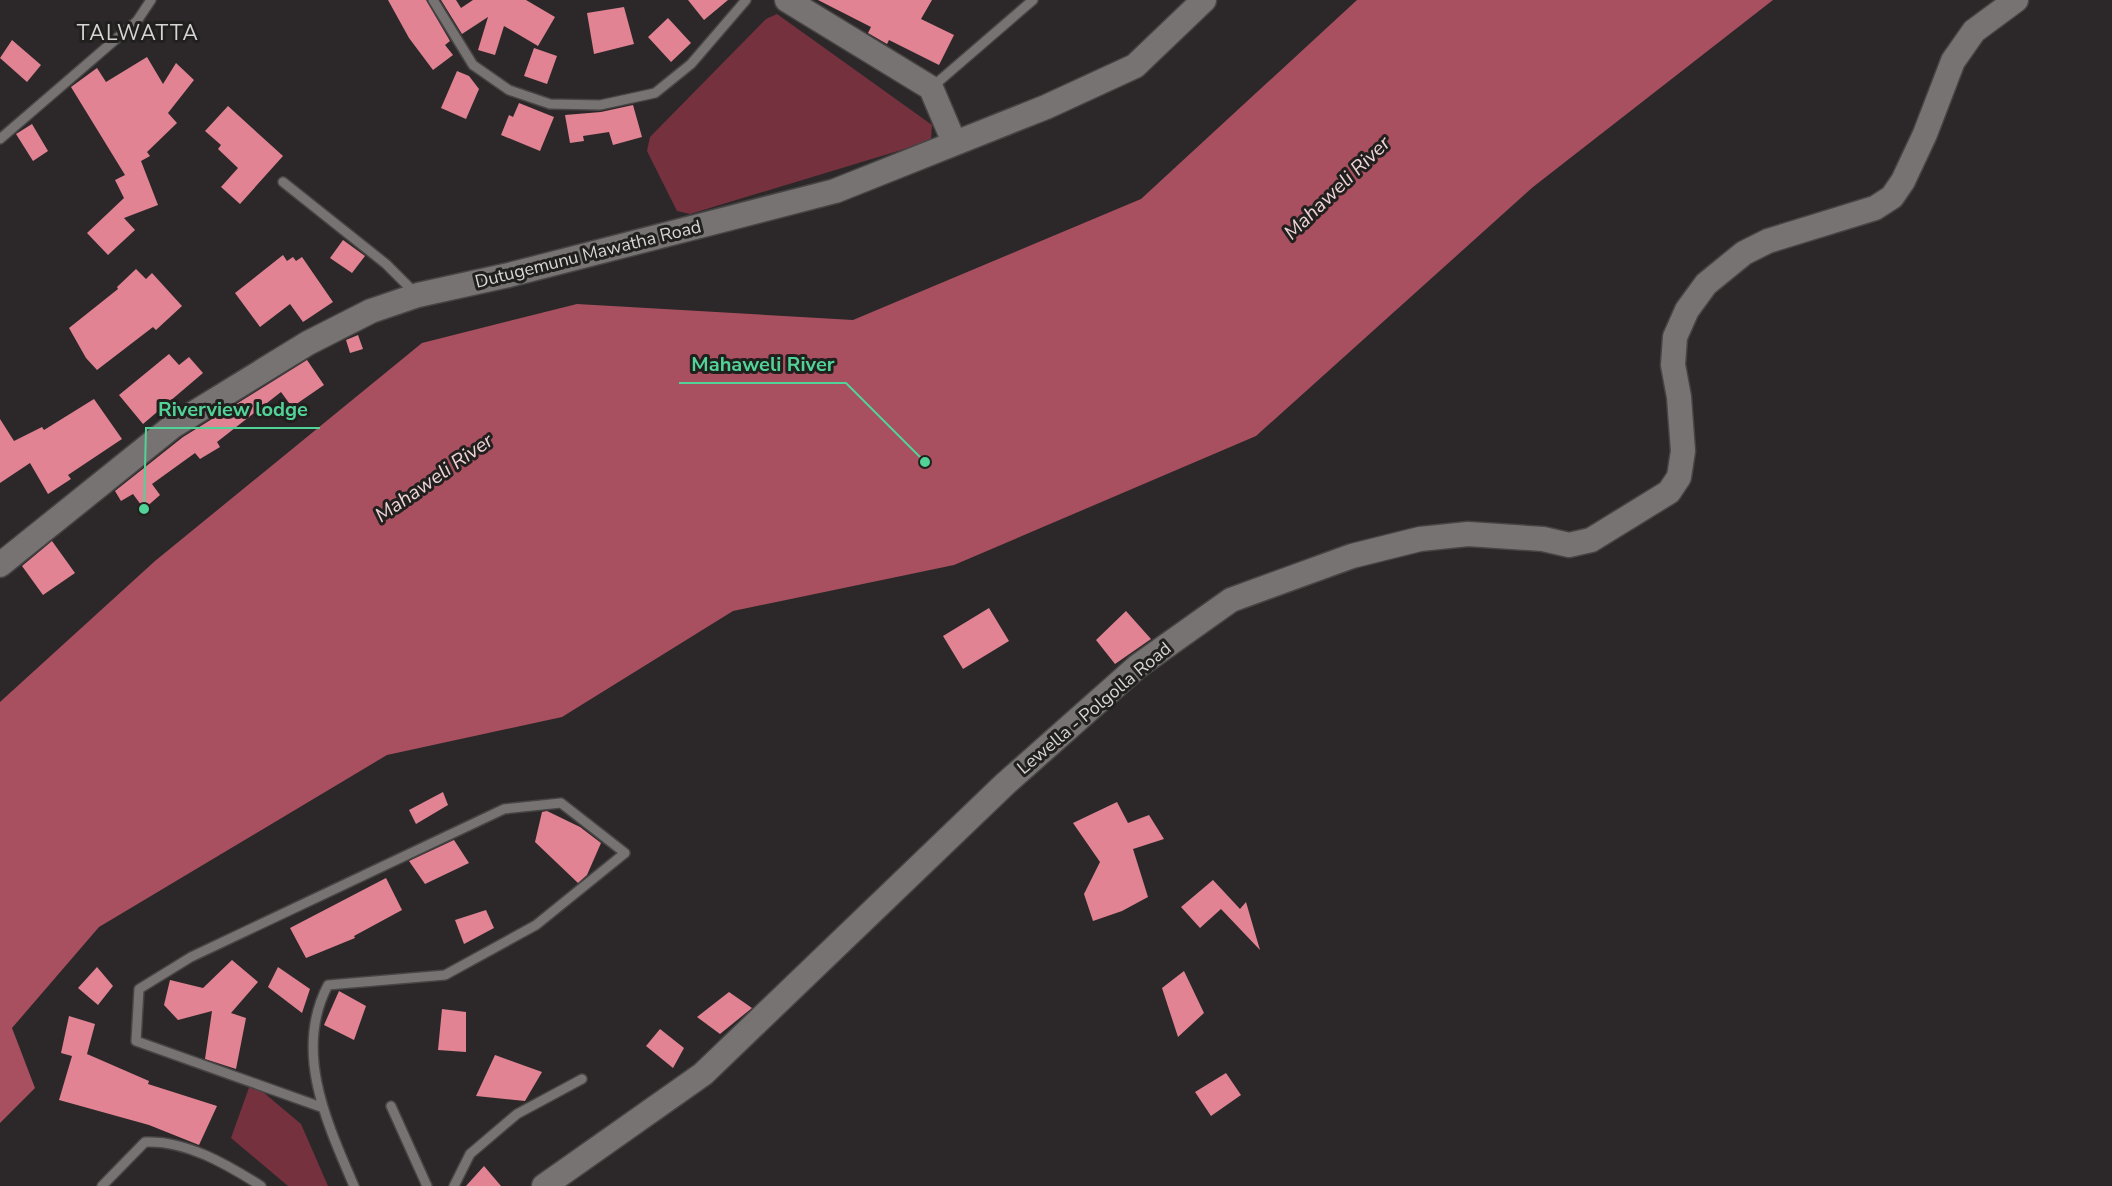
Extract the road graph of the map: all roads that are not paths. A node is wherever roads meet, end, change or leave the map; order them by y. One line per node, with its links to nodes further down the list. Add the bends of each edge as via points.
1 (151, 0): 9 (lane, via 137,21)
2 (433, 0): 3 (lane, via 473,65 508,90 550,104 600,105 655,93 691,64)
3 (746, 0)
4 (787, 0): 8 (street)
5 (1033, 0): 8 (lane)
6 (1204, 0): 10 (street, Dutugemunu Mawatha Road, via 1135,66 1046,107)
7 (2016, 0): 22 (street, Lewella - Polgolla Road, via 1974,31 1953,61 1904,181 1892,197 1875,208 1777,238 1744,253 1706,284 1687,310 1675,337 1673,365 1683,451 1679,477 1669,492 1591,540 1569,545 1543,539 1468,534 1420,538 1352,556 1231,600 1138,666 1013,777 702,1074)
8 (931, 88): 10 (street)
9 (0, 139)
10 (954, 142): 12 (street, Dutugemunu Mawatha Road, via 836,191)
11 (283, 182): 12 (lane, via 386,264)
12 (418, 295): 13 (street, Dutugemunu Mawatha Road, via 371,312 308,343 173,426)
13 (0, 565)
14 (582, 1079): 21 (lane, via 517,1114 470,1154)
15 (391, 1106): 20 (lane)
16 (321, 1107): 16 (lane, via 312,1031 328,985 445,975 536,925 625,853 561,803 504,809 190,957 139,989 136,1041); 19 (lane)
17 (102, 1186): 18 (lane, via 145,1142 163,1141 227,1165)
18 (261, 1186)
19 (354, 1186)
20 (427, 1186)
21 (454, 1186)
22 (544, 1186)

